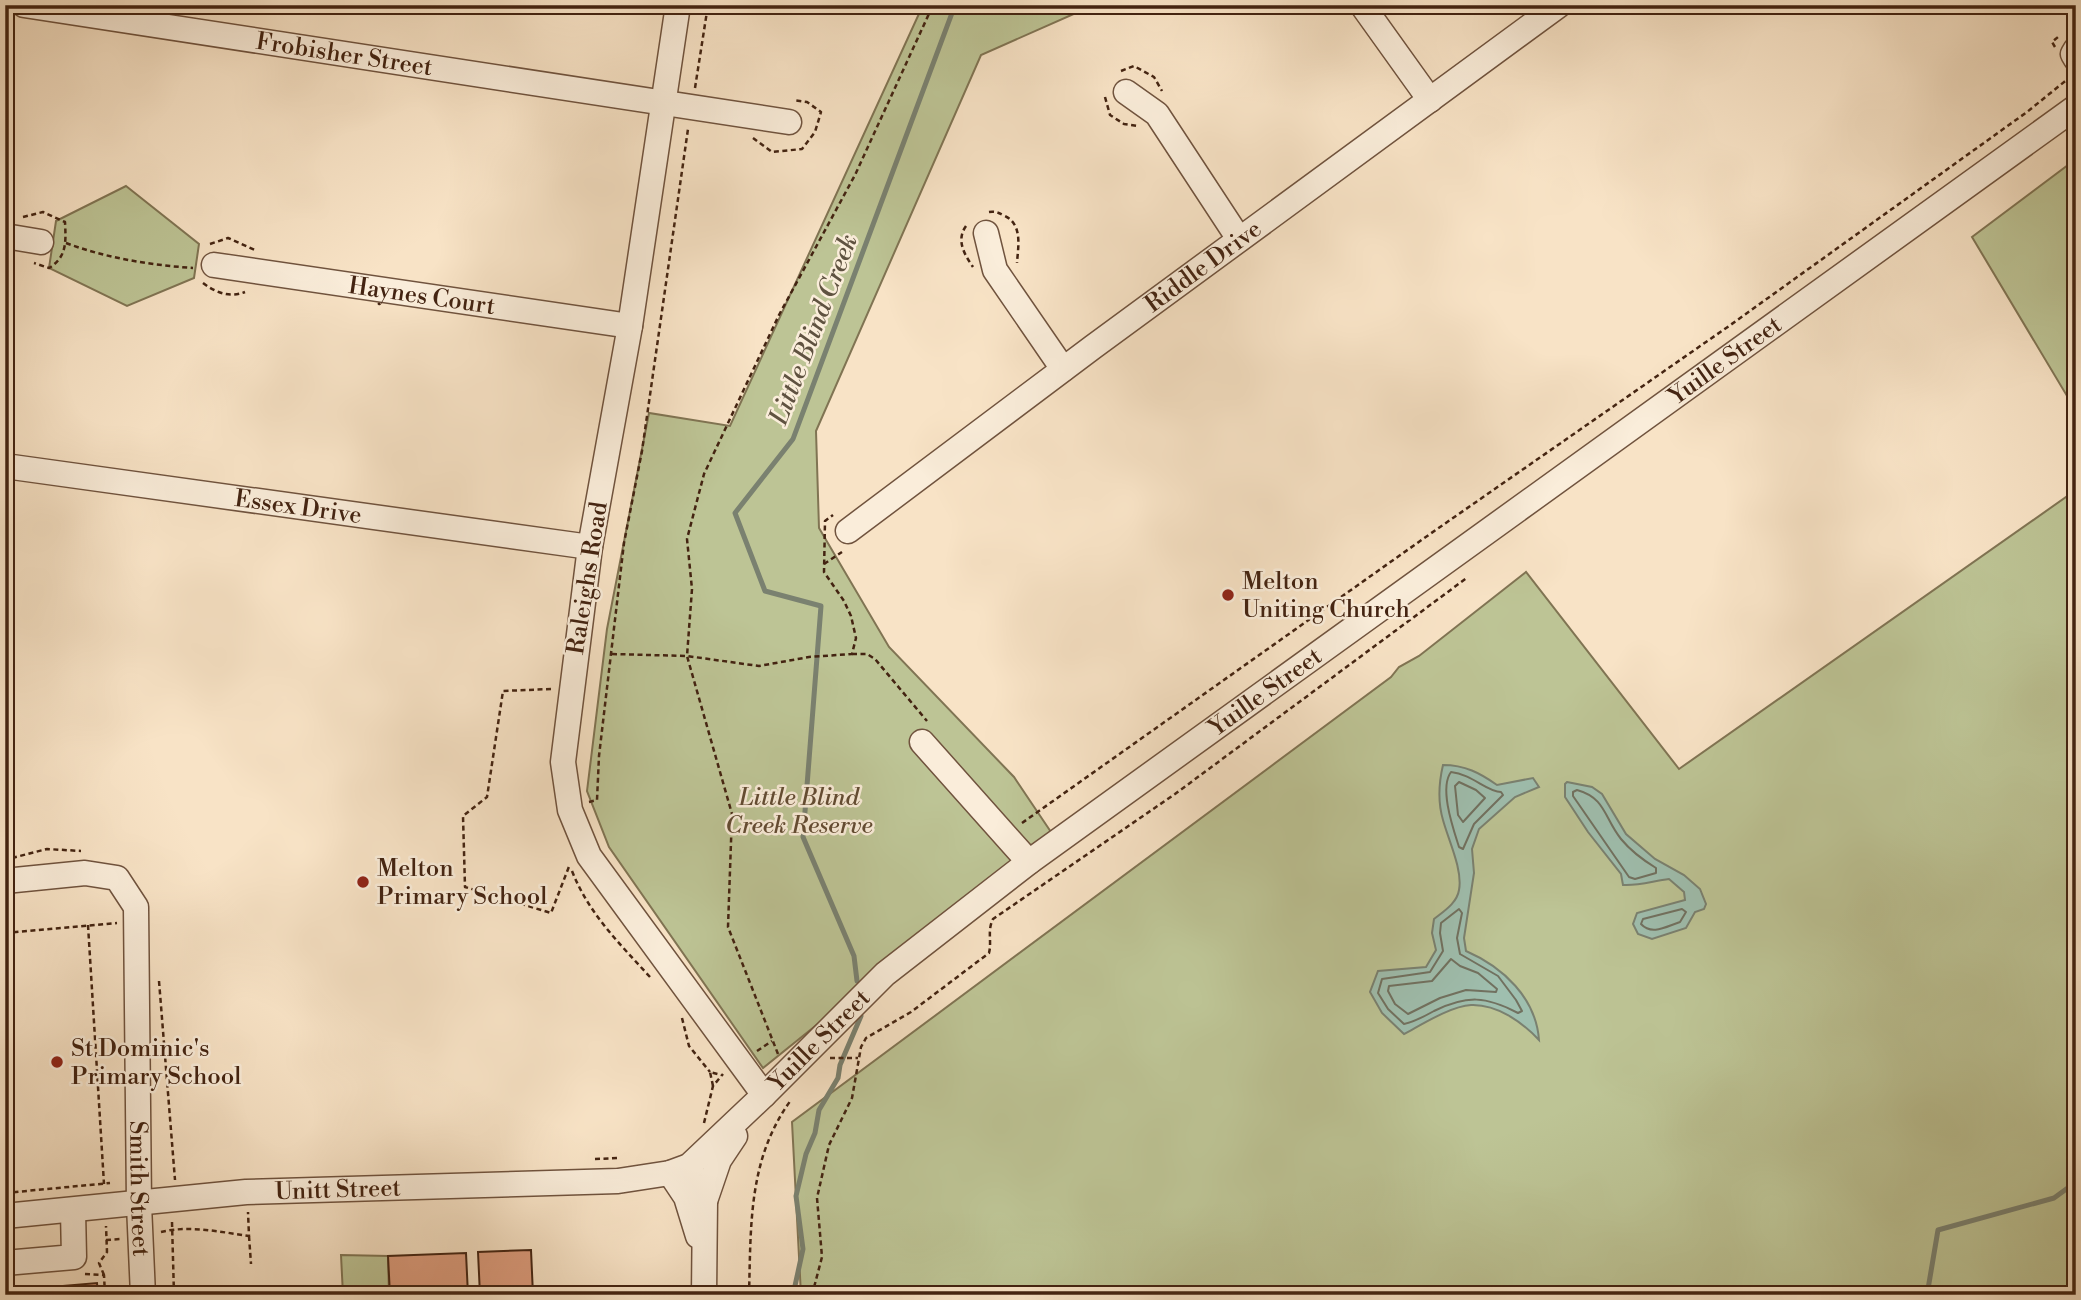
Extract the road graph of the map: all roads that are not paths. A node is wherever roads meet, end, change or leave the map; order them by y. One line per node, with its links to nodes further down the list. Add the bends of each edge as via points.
1 (24, 5): 7 (street, Frobisher Street)
2 (678, 5): 7 (street, Raleighs Road)
3 (1362, 5): 6 (street)
4 (1559, 5): 6 (street, Riddle Drive)
5 (1126, 92): 12 (street, via 1157,114)
6 (1430, 100): 12 (street, Riddle Drive)
7 (663, 103): 9 (street, Frobisher Street); 15 (street, Raleighs Road)
8 (2076, 107): 21 (street, Yuille Street)
9 (789, 122)
10 (986, 233): 16 (street, via 995,271)
11 (5, 236): 13 (street)
12 (1239, 239): 16 (street, Riddle Drive)
13 (41, 242)
14 (204, 267): 15 (street, Haynes Court)
15 (630, 326): 19 (street, Raleighs Road)
16 (1063, 369): 18 (street, Riddle Drive)
17 (5, 466): 19 (street, Essex Drive)
18 (848, 531)
19 (590, 547): 23 (street, Raleighs Road, via 563,762 570,810 589,856 731,1069)
20 (922, 742): 21 (street)
21 (1029, 862): 23 (street, Yuille Street, via 885,974)
22 (5, 881): 26 (street, Smith Street, via 85,873 117,878 136,907)
23 (770, 1089): 24 (street, Yuille Street)
24 (736, 1121): 25 (street, Yuille Street); 27 (street, via 735,1136 719,1160)
25 (680, 1169): 26 (street, Unitt Street, via 618,1181 246,1192 173,1200); 27 (street); 30 (street)
26 (139, 1193): 28 (street, Unitt Street, via 104,1196); 32 (street, Smith Street)
27 (705, 1201): 30 (street)
28 (73, 1210): 29 (street, Unitt Street); 31 (street, via 74,1257)
29 (5, 1216)
30 (703, 1250): 33 (street)
31 (5, 1263)
32 (142, 1295)
33 (704, 1295)

